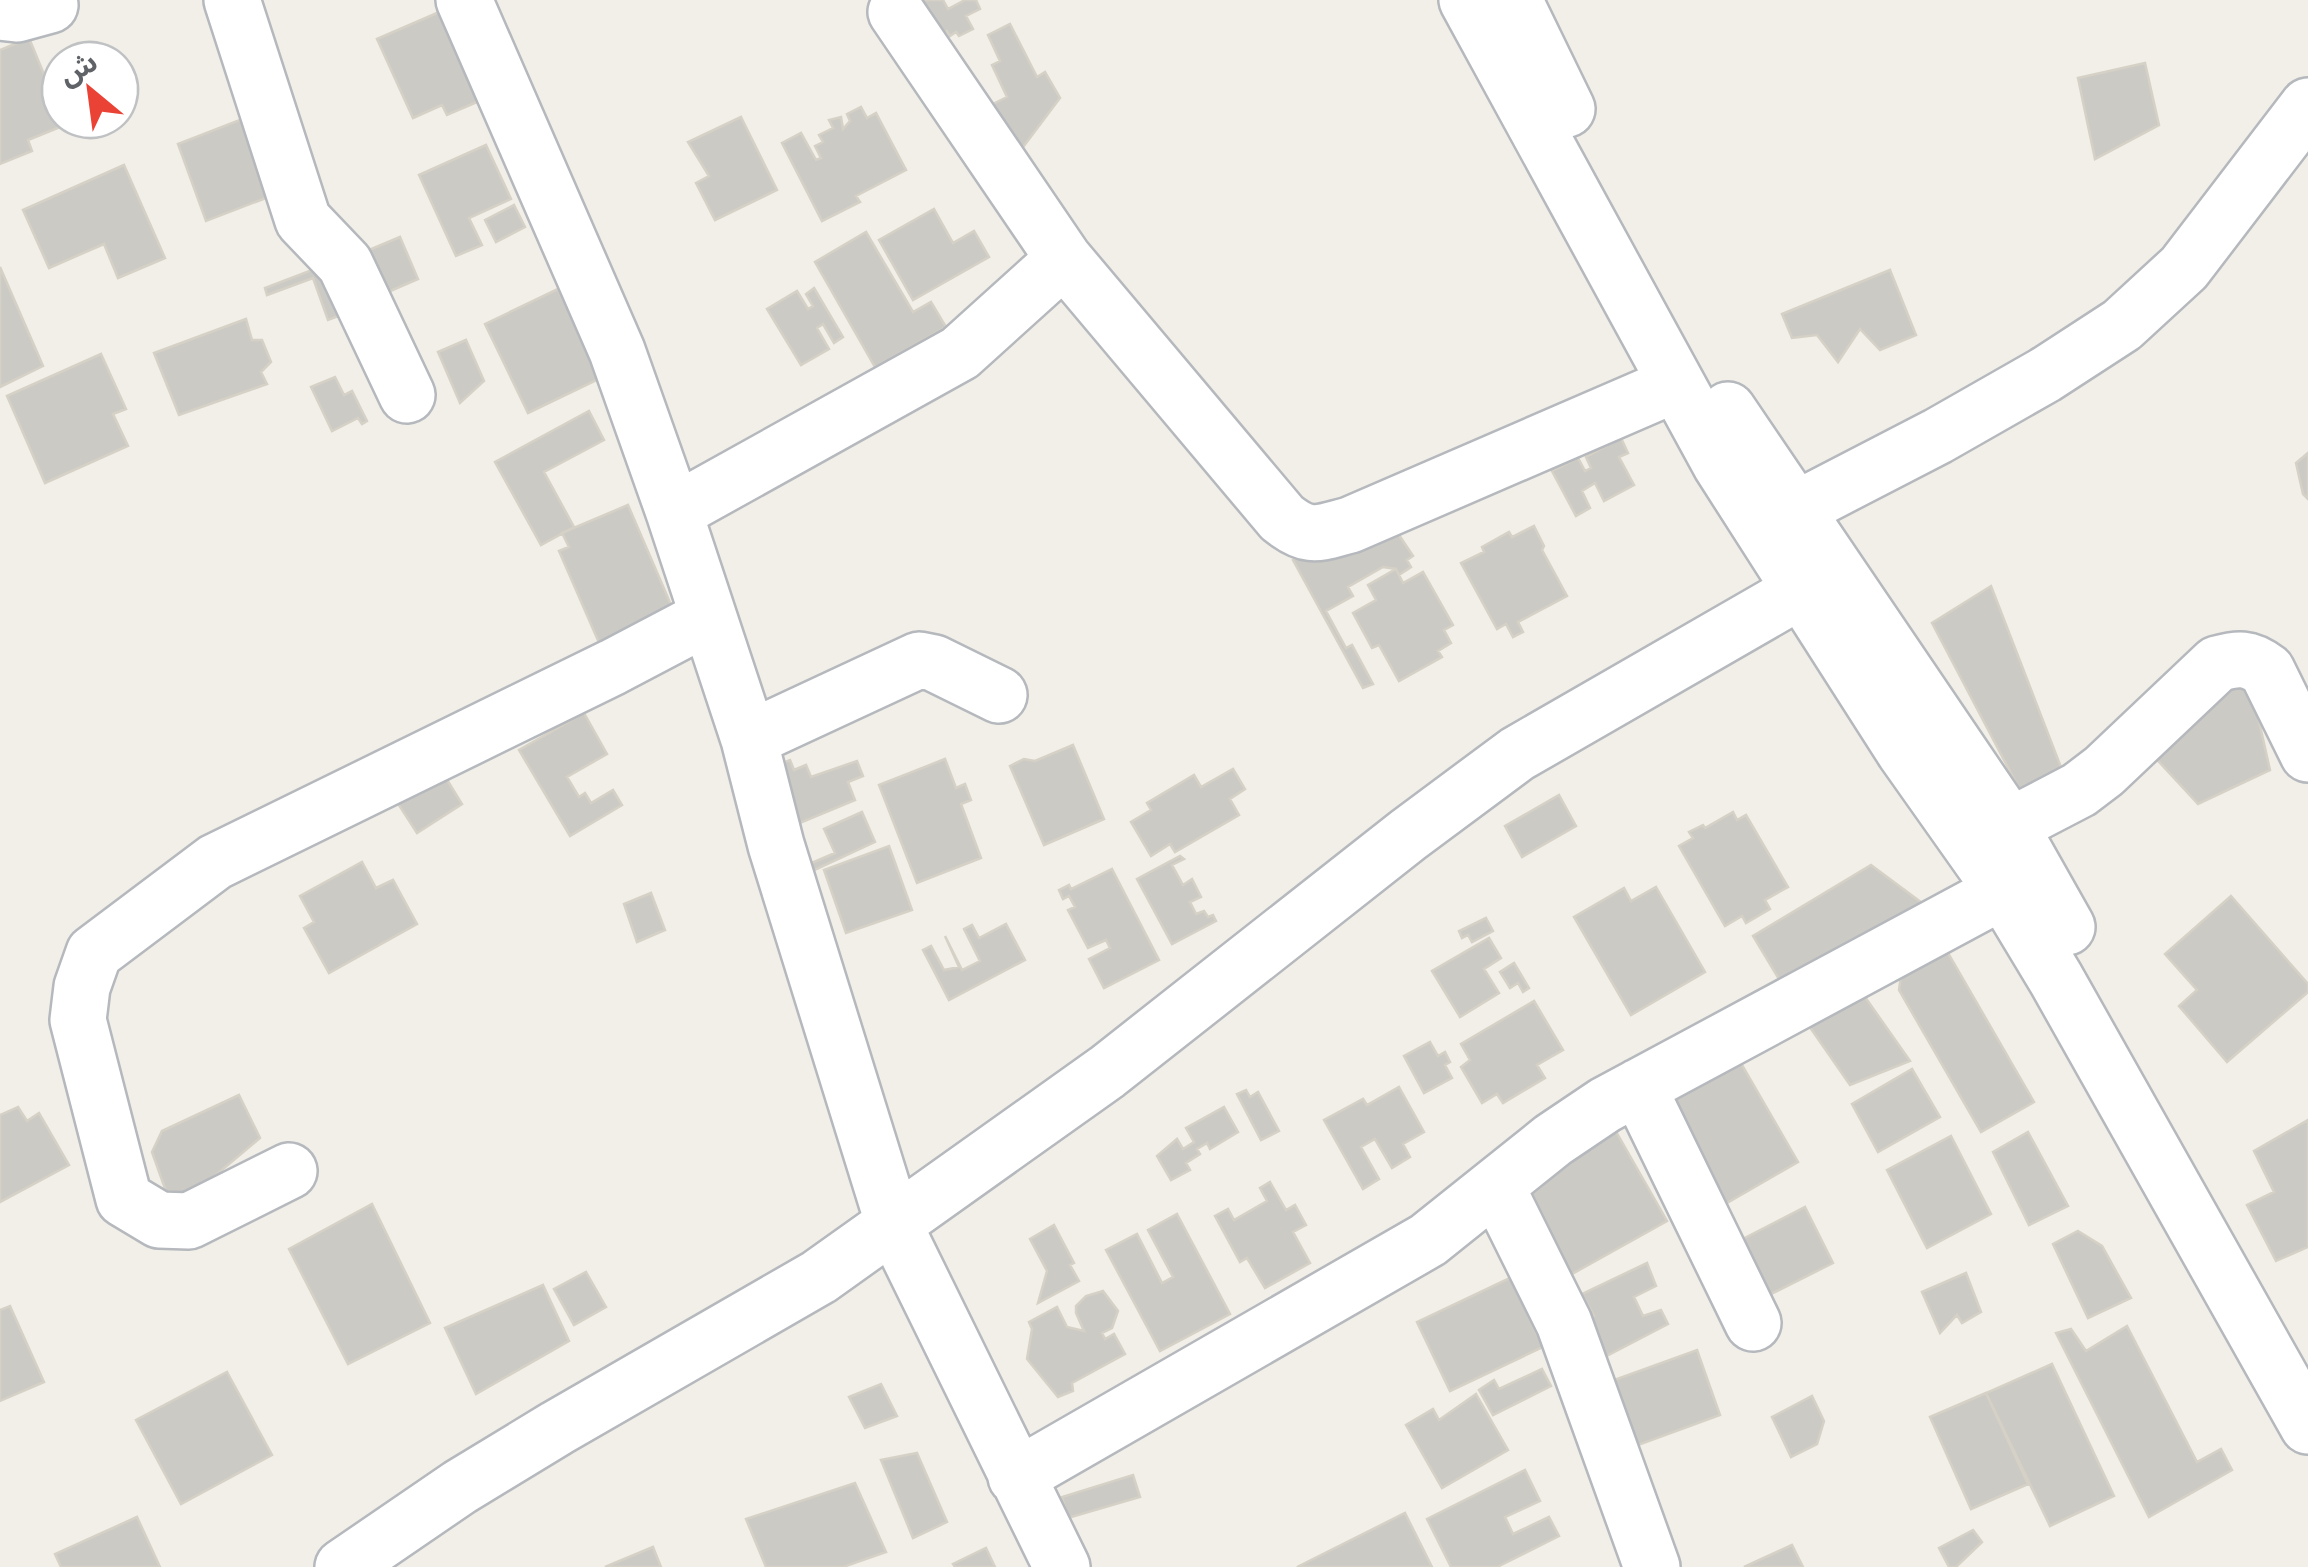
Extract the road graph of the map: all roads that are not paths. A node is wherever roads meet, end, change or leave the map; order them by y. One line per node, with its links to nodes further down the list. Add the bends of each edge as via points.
1 (232, 0): 9 (street, via 303,220 345,264)
2 (464, 0): 11 (street, via 617,351)
3 (1468, 0): 8 (street)
4 (1514, 0): 10 (street, via 1711,382)
5 (896, 12): 7 (street)
6 (2308, 106): 10 (street, via 2184,268 2122,325 1984,410)
7 (1064, 259): 8 (street, via 1301,533 1350,524); 11 (street, via 960,354)
8 (1676, 384): 12 (street)
9 (407, 395)
10 (1797, 509): 17 (street)
11 (674, 512): 13 (street)
12 (1800, 592): 18 (street); 22 (street, via 1517,754 1107,1072)
13 (708, 617): 15 (street); 20 (street, via 215,862 94,953 78,1020 124,1199 158,1220 189,1221)
14 (999, 696): 15 (street, via 919,660)
15 (749, 739): 22 (street)
16 (2308, 754): 17 (street, via 2266,671 2240,657 2218,664 2079,790)
17 (2010, 826): 24 (street)
18 (2003, 891): 19 (street); 25 (street)
19 (1638, 1087): 21 (street, via 1553,1140); 23 (street)
20 (289, 1171)
21 (1496, 1188): 26 (street, via 1428,1240); 29 (street, via 1564,1323)
22 (894, 1226): 26 (street); 27 (street, via 819,1277 460,1487)
23 (1753, 1322)
24 (2308, 1352)
25 (2308, 1426)
26 (1016, 1476): 28 (street)
27 (342, 1567)
28 (1062, 1567)
29 (1652, 1567)

